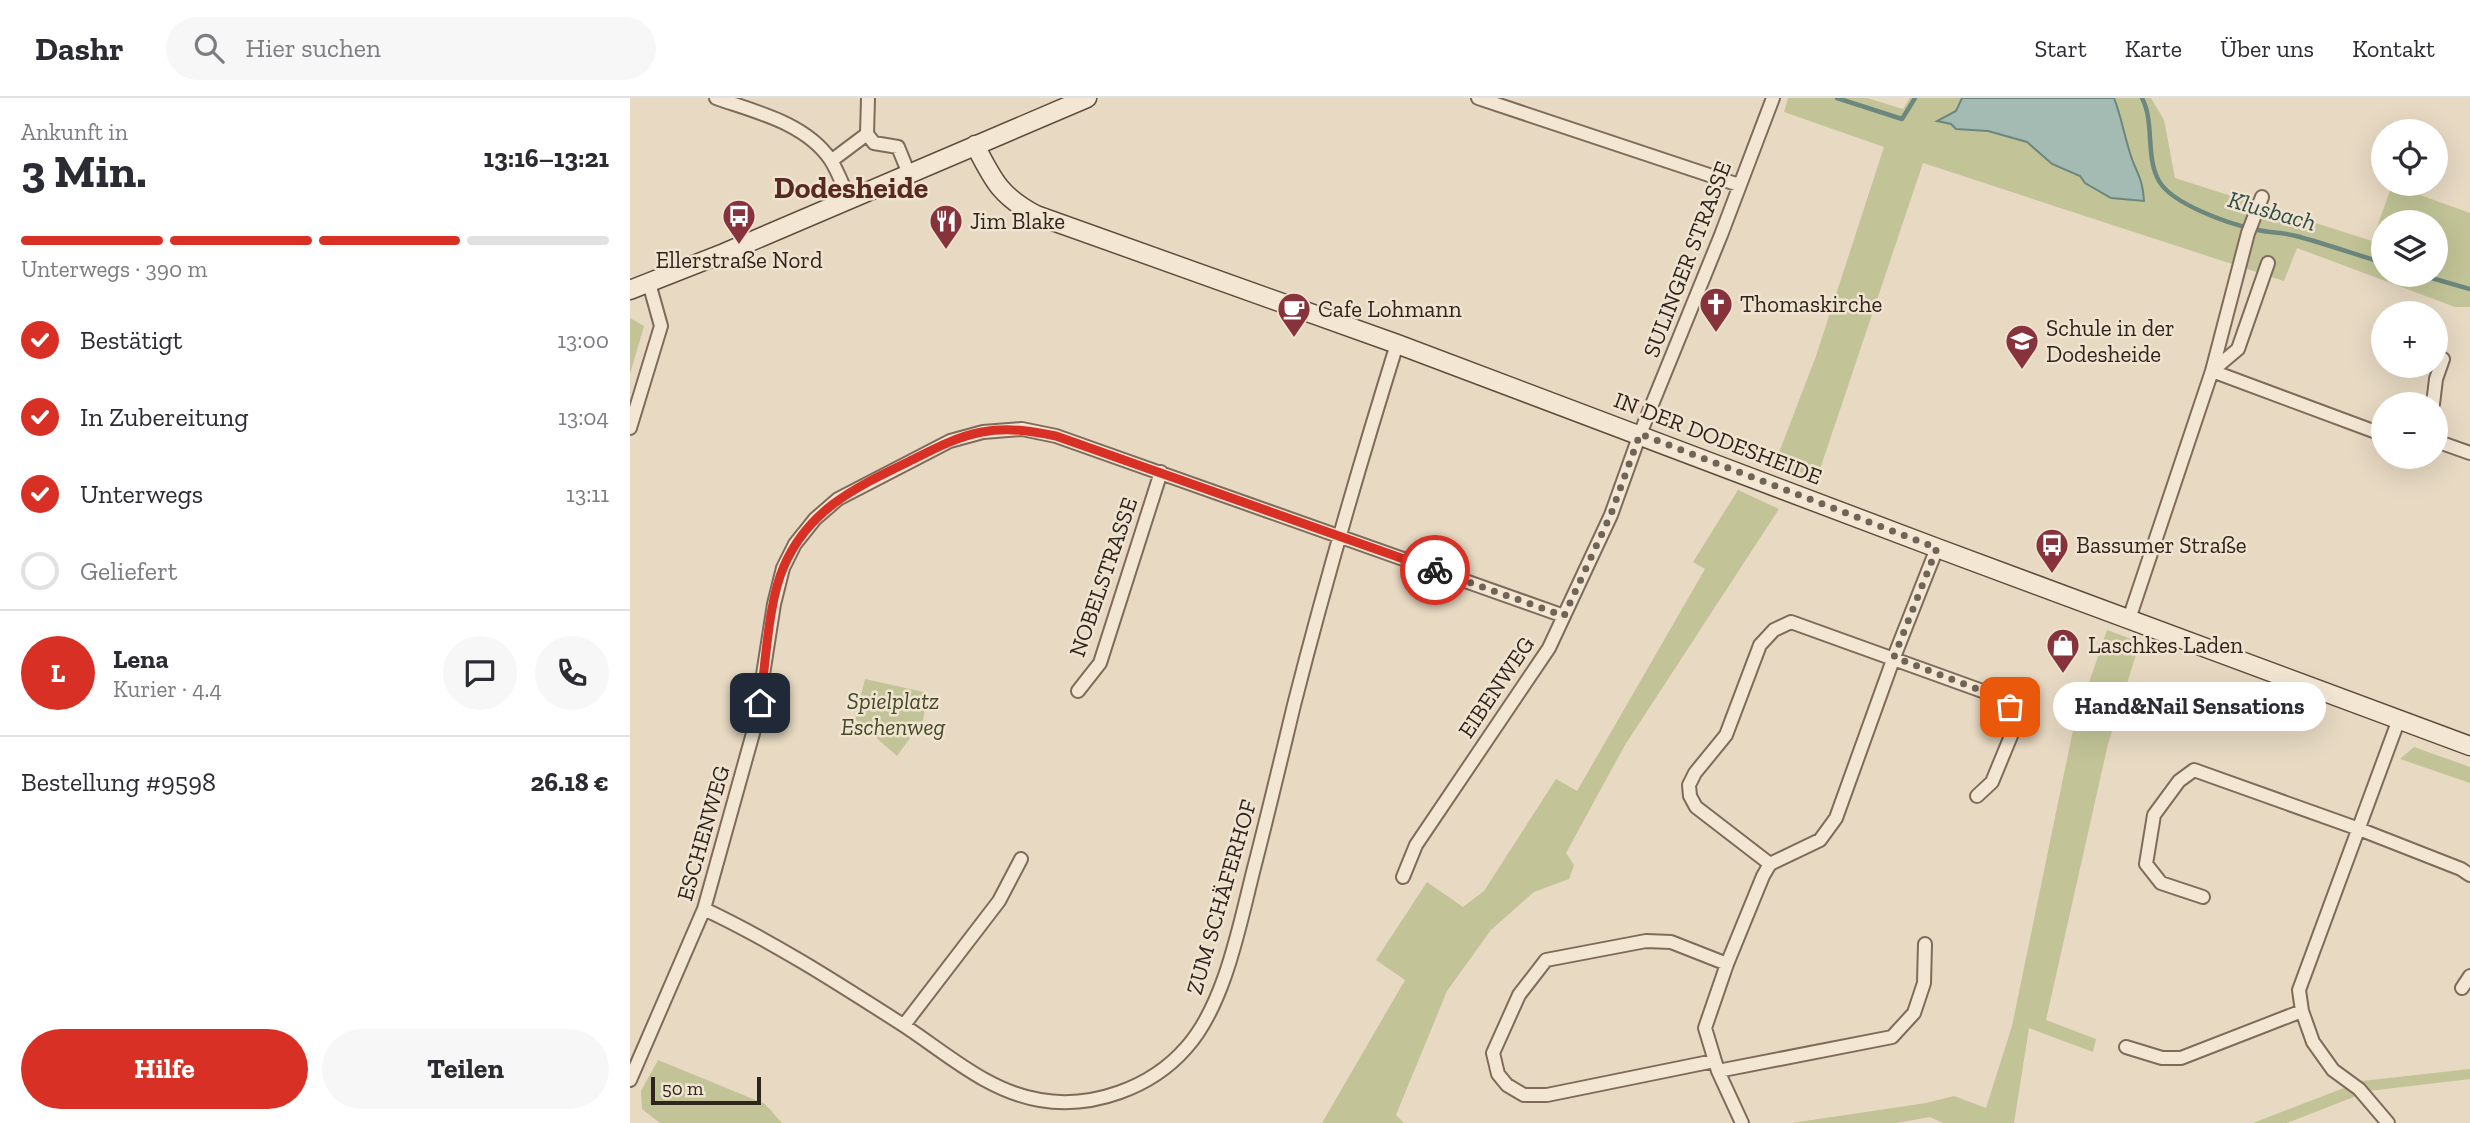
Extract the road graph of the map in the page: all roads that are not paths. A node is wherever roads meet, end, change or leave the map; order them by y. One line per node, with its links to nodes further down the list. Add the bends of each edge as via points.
1 (716, 98): 8 (street, via 785,123 818,145)
2 (868, 98): 6 (street)
3 (1087, 98): 7 (street)
4 (1478, 98): 10 (street)
5 (1773, 98): 10 (street, SULINGER STRASSE)
6 (867, 134): 8 (street); 9 (street, via 874,143 898,147)
7 (975, 145): 9 (street); 16 (street, IN DER DODESHEIDE, via 1004,194 1036,215)
8 (831, 161): 12 (street)
9 (909, 174): 12 (street)
10 (1739, 185): 20 (street, SULINGER STRASSE)
11 (2262, 197): 17 (street, via 2248,233)
12 (849, 199): 14 (street)
13 (2268, 263): 17 (street, via 2238,349)
14 (649, 284): 15 (street); 18 (street, via 661,326)
15 (630, 290)
16 (1397, 344): 20 (street, IN DER DODESHEIDE); 24 (street, ZUM SCHÄFERHOF)
17 (2212, 371): 19 (street); 27 (street)
18 (630, 428)
19 (2371, 430)
20 (1640, 434): 25 (street, IN DER DODESHEIDE); 26 (street, EIBENWEG, via 1611,514)
21 (2448, 445): 22 (street)
22 (2470, 453)
23 (1161, 472): 24 (street, ESCHENWEG); 29 (street, NOBELSTRASSE, via 1100,663); 39 (street, ESCHENWEG, via 1056,436 1022,429 983,432 950,441 867,482 815,519 783,568 755,726)
24 (1338, 535): 26 (street, ESCHENWEG); 45 (street, ZUM SCHÄFERHOF, via 1220,991 1187,1048 1141,1083 1089,1101 1063,1103 1003,1090)
25 (1937, 548): 27 (street, IN DER DODESHEIDE); 28 (street)
26 (1564, 616): 37 (street, EIBENWEG, via 1549,648 1416,845)
27 (2129, 619): 30 (street, IN DER DODESHEIDE)
28 (1894, 657): 32 (street, via 1998,697 2010,707 2013,731 1992,782); 35 (street, via 1836,818 1820,840); 35 (street, via 1791,622 1774,630 1760,645 1726,735 1689,785 1696,807)
29 (1078, 691)
30 (2399, 719): 31 (street, IN DER DODESHEIDE); 33 (street)
31 (2470, 746)
32 (1977, 796)
33 (2359, 829): 36 (street); 38 (street, via 2194,770 2179,781 2154,815 2146,864 2161,883); 44 (street, via 2299,990)
34 (1021, 859): 45 (street, via 999,901)
35 (1770, 864): 41 (street)
36 (2470, 875)
37 (1403, 877)
38 (2203, 897)
39 (704, 909): 45 (street, ZUM SCHÄFERHOF, via 745,928); 48 (street, ESCHENWEG)
40 (1925, 944): 47 (street, via 1924,983 1914,1013 1892,1037)
41 (1727, 964): 47 (street, via 1705,1028); 47 (street, via 1671,942 1646,941 1546,960 1519,995 1493,1053 1498,1074 1524,1095)
42 (2470, 976): 43 (street)
43 (2462, 988)
44 (2302, 1011): 46 (street, via 2181,1058 2162,1058); 50 (street, via 2314,1042 2333,1070 2359,1089)
45 (904, 1025)
46 (2126, 1047)
47 (1716, 1066): 49 (street)
48 (630, 1080)
49 (1742, 1123)
50 (2388, 1123)

